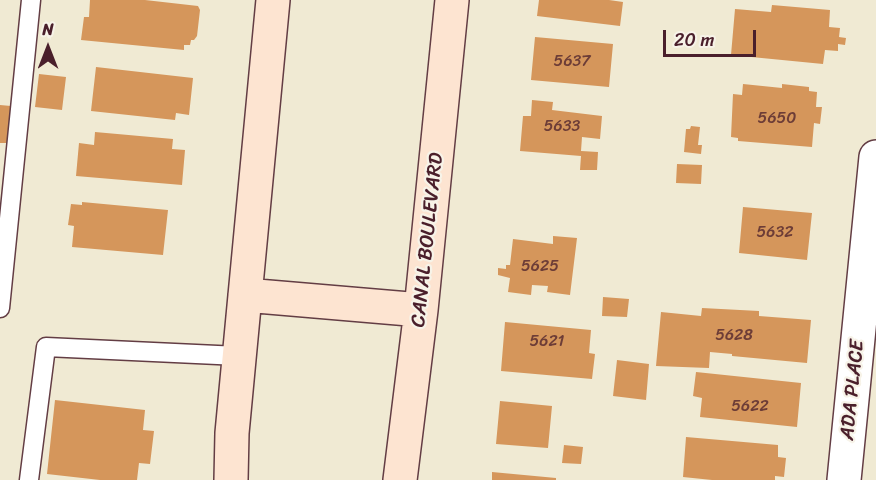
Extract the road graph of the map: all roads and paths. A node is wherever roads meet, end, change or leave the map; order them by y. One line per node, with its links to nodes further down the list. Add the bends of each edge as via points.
1 (31, 0): 6 (lane)
2 (273, 0): 5 (main road)
3 (452, 0): 7 (main road, CANAL BOULEVARD)
4 (876, 157): 12 (street, ADA PLACE)
5 (245, 295): 7 (main road); 8 (main road)
6 (0, 308)
7 (421, 310): 11 (main road, CANAL BOULEVARD)
8 (239, 356): 9 (lane, via 46,347); 10 (main road)
9 (29, 480)
10 (231, 480)
11 (400, 480)
12 (844, 480)

